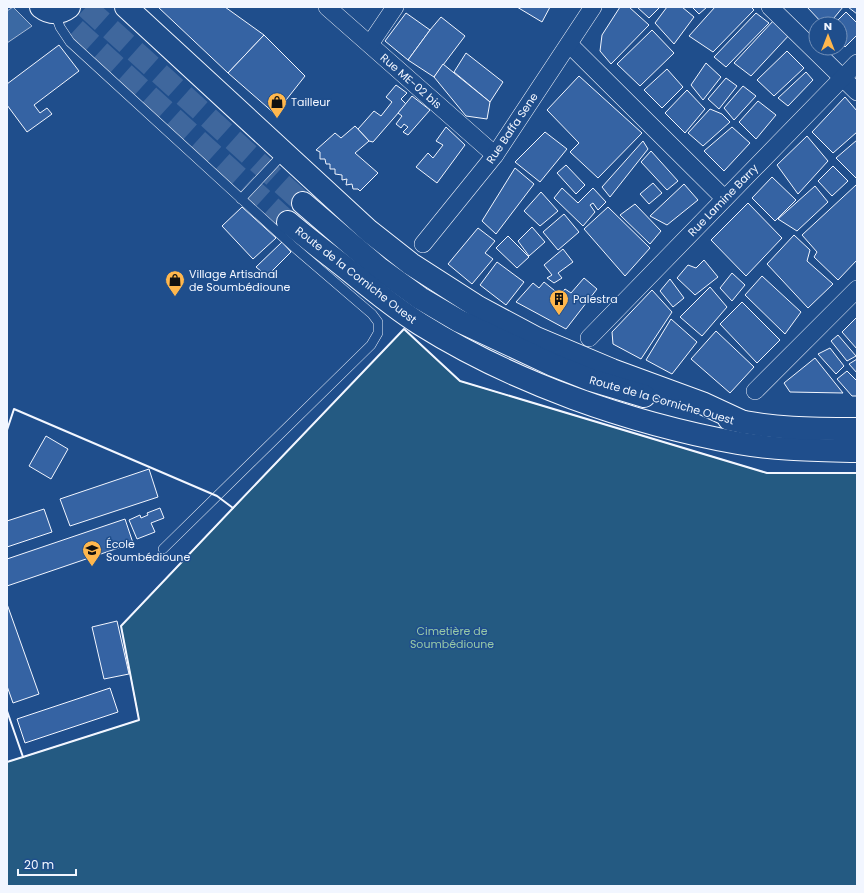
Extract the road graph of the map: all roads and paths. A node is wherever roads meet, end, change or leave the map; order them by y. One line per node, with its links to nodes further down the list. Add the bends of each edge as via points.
1 (126, 7): 12 (highway)
2 (327, 7): 7 (street, Rue ME-02 bis)
3 (395, 7): 7 (street)
4 (593, 7): 8 (street, Rue Baffa Sene)
5 (770, 7): 10 (street)
6 (55, 9): 15 (lane, via 60,27 70,42)
7 (370, 44): 13 (street, Rue ME-02 bis)
8 (569, 44): 13 (street, Rue Baffa Sene); 14 (street)
9 (857, 63): 10 (street, Rue Lamine Barry)
10 (842, 77): 11 (street); 14 (street, Rue Lamine Barry)
11 (857, 92)
12 (284, 152): 15 (lane); 22 (highway, via 375,236 412,264 478,307 536,338 612,370 702,402)
13 (495, 155): 18 (street, Rue Baffa Sene)
14 (724, 198): 20 (street, Rue Lamine Barry)
15 (241, 199): 25 (lane, via 372,314 378,322 378,333 371,345)
16 (303, 203): 22 (highway, Route de la Corniche Ouest, via 380,269 420,298 459,321 591,380 684,408)
17 (288, 222): 24 (highway, Route de la Corniche Ouest, via 421,325 520,377 554,391 609,410 738,443 797,449)
18 (423, 244)
19 (857, 289): 21 (street)
20 (589, 338)
21 (755, 391)
22 (742, 422): 23 (highway, Route de la Corniche Ouest, via 805,429)
23 (857, 429)
24 (857, 451)
25 (163, 549)

